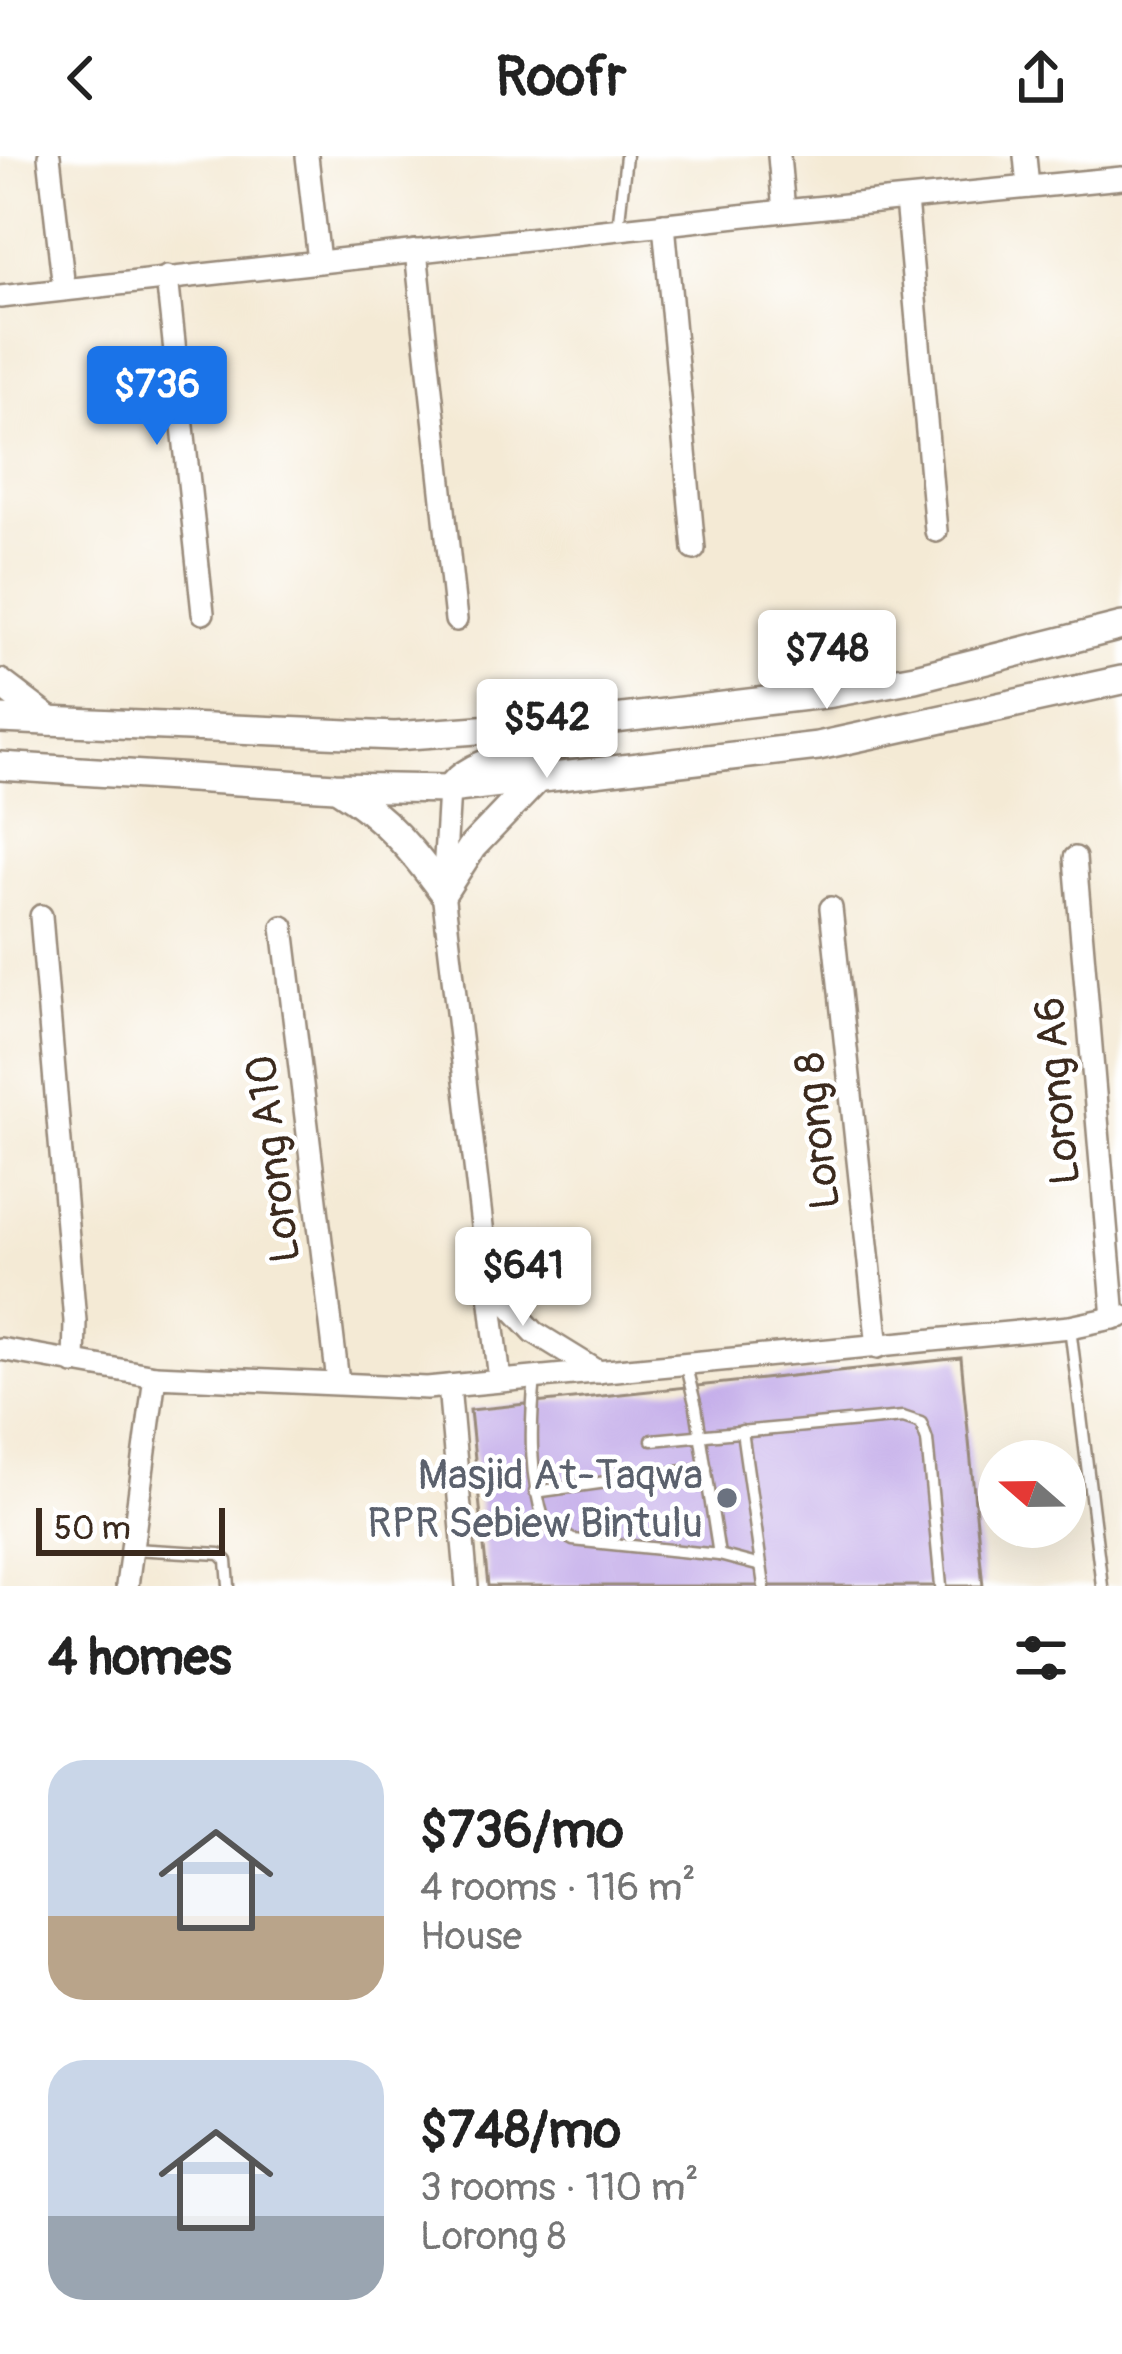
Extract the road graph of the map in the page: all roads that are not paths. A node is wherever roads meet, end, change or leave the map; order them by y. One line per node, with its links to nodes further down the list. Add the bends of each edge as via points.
1 (49, 156): 15 (street)
2 (307, 156): 13 (street)
3 (626, 156): 11 (lane)
4 (779, 156): 9 (street)
5 (1024, 156): 7 (street)
6 (1122, 178): 7 (street)
7 (1028, 187): 8 (street)
8 (906, 200): 9 (street); 17 (street)
9 (784, 211): 10 (street)
10 (664, 224): 11 (street); 18 (street)
11 (618, 229): 12 (street)
12 (416, 251): 13 (street); 20 (street)
13 (319, 261): 14 (street)
14 (167, 277): 15 (street); 19 (street)
15 (64, 289): 16 (street)
16 (0, 297)
17 (936, 531)
18 (694, 549)
19 (203, 614)
20 (456, 620)
21 (1122, 626): 26 (street, via 915,678)
22 (1122, 680): 28 (street, via 818,746)
23 (0, 683): 25 (street)
24 (0, 719): 25 (street)
25 (50, 721): 26 (street, via 395,736)
26 (589, 722): 30 (street, via 564,745 478,764)
27 (8, 763): 29 (street)
28 (538, 778): 30 (street); 32 (street, via 472,847)
29 (335, 787): 30 (street); 32 (street, via 404,840)
30 (449, 789): 32 (street)
31 (1075, 858): 37 (street, Lorong A6)
32 (443, 892): 36 (street)
33 (831, 908): 39 (street, Lorong 8)
34 (41, 916): 41 (street)
35 (283, 927): 47 (street, Lorong A10)
36 (490, 1285): 43 (street, via 534,1332); 46 (street)
37 (1118, 1317): 38 (street)
38 (1070, 1327): 39 (street); 62 (lane)
39 (878, 1346): 42 (street)
40 (0, 1349): 41 (street)
41 (74, 1363): 44 (street)
42 (685, 1363): 43 (street); 50 (lane)
43 (599, 1372): 45 (street)
44 (155, 1376): 47 (street); 54 (street)
45 (535, 1378): 46 (street); 53 (lane)
46 (500, 1380): 48 (street)
47 (338, 1382): 48 (street)
48 (449, 1386): 59 (street)
49 (742, 1431): 50 (lane); 56 (lane); 61 (lane, via 903,1417 921,1423)
50 (701, 1435): 51 (lane); 52 (lane)
51 (652, 1440)
52 (706, 1468): 53 (lane); 55 (lane)
53 (535, 1492): 55 (lane, via 545,1524 573,1540)
54 (133, 1549): 57 (street); 58 (lane, via 220,1554)
55 (718, 1556): 56 (lane)
56 (761, 1566): 60 (lane)
57 (127, 1586)
58 (229, 1586)
59 (467, 1586)
60 (764, 1586)
61 (941, 1586)
62 (1102, 1586)

